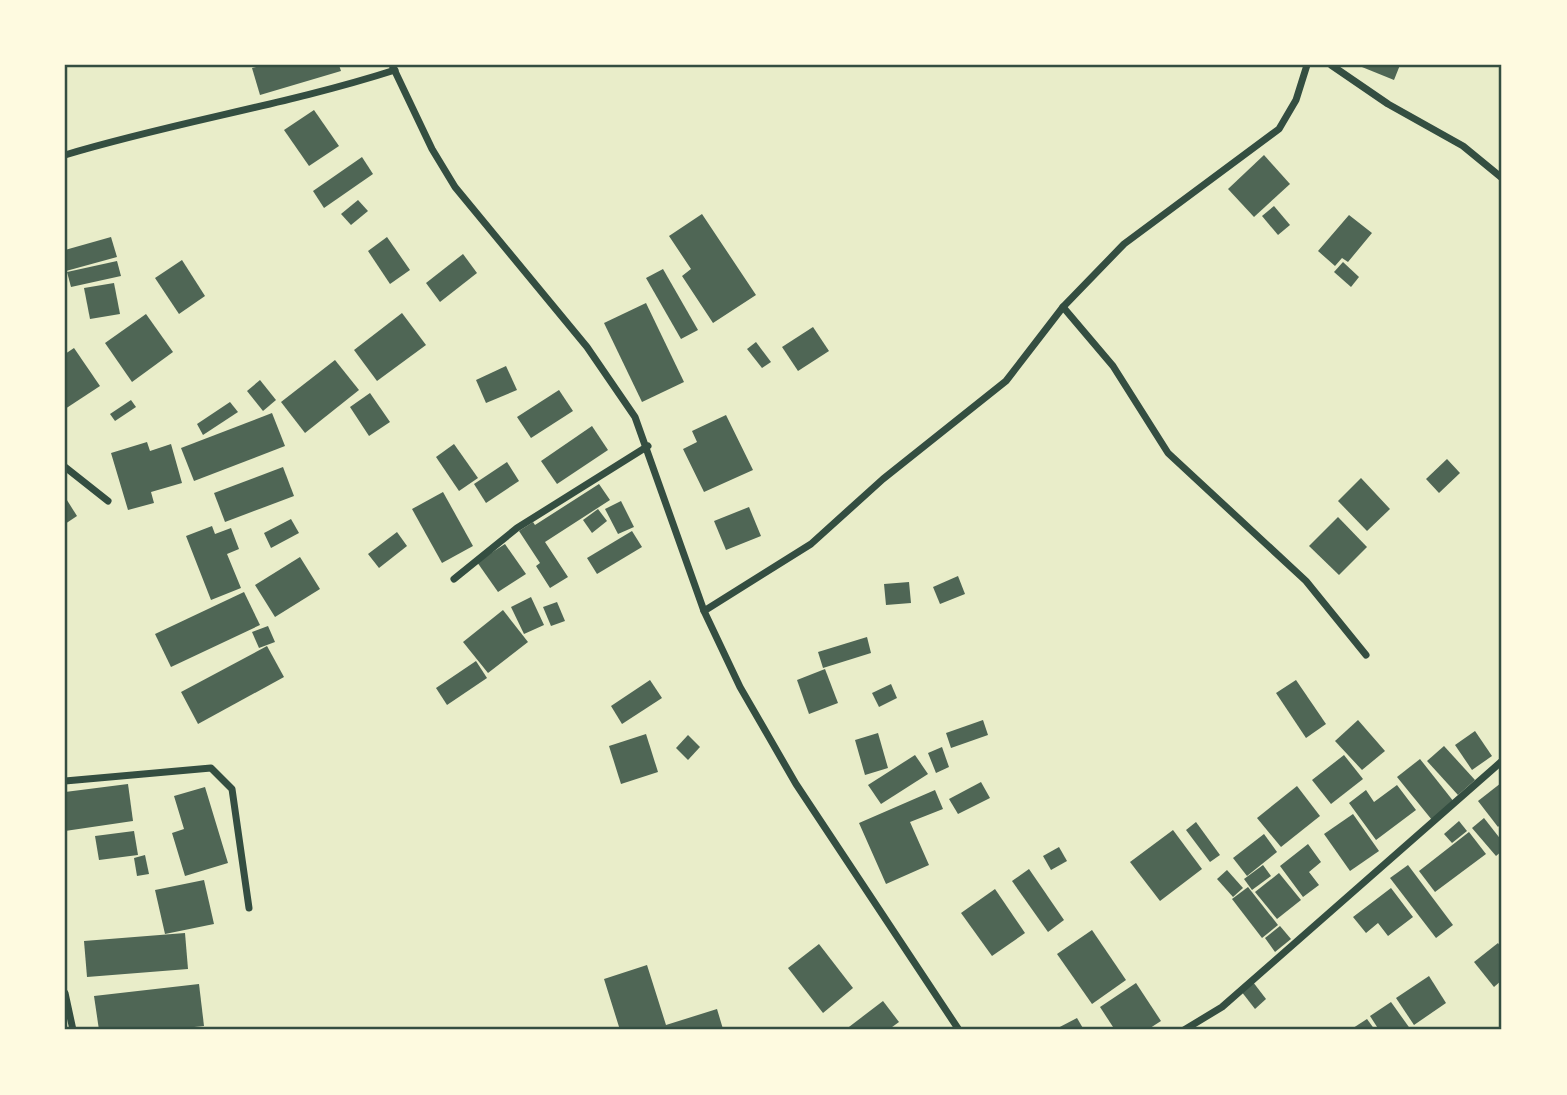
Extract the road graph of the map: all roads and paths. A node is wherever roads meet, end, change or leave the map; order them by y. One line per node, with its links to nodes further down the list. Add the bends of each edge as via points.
1 (1307, 65): 6 (street, via 1296,100 1279,128 1124,244)
2 (1331, 65): 5 (street, via 1463,146)
3 (393, 68): 4 (street, via 333,90 174,124); 7 (street, via 455,187 611,377)
4 (65, 155)
5 (1502, 178)
6 (1063, 307): 11 (street, via 1006,381 883,479 811,544); 12 (street, via 1113,366 1168,453 1306,581)
7 (648, 446): 10 (street, via 517,528); 11 (street)
8 (65, 467): 9 (street)
9 (108, 501)
10 (454, 579)
11 (704, 611): 18 (street, via 740,687 796,784)
12 (1366, 655)
13 (1502, 761): 19 (street, via 1222,1007)
14 (65, 781): 15 (street, via 211,768 232,789)
15 (248, 908)
16 (65, 993): 17 (street)
17 (74, 1030)
18 (959, 1030)
19 (1184, 1030)

